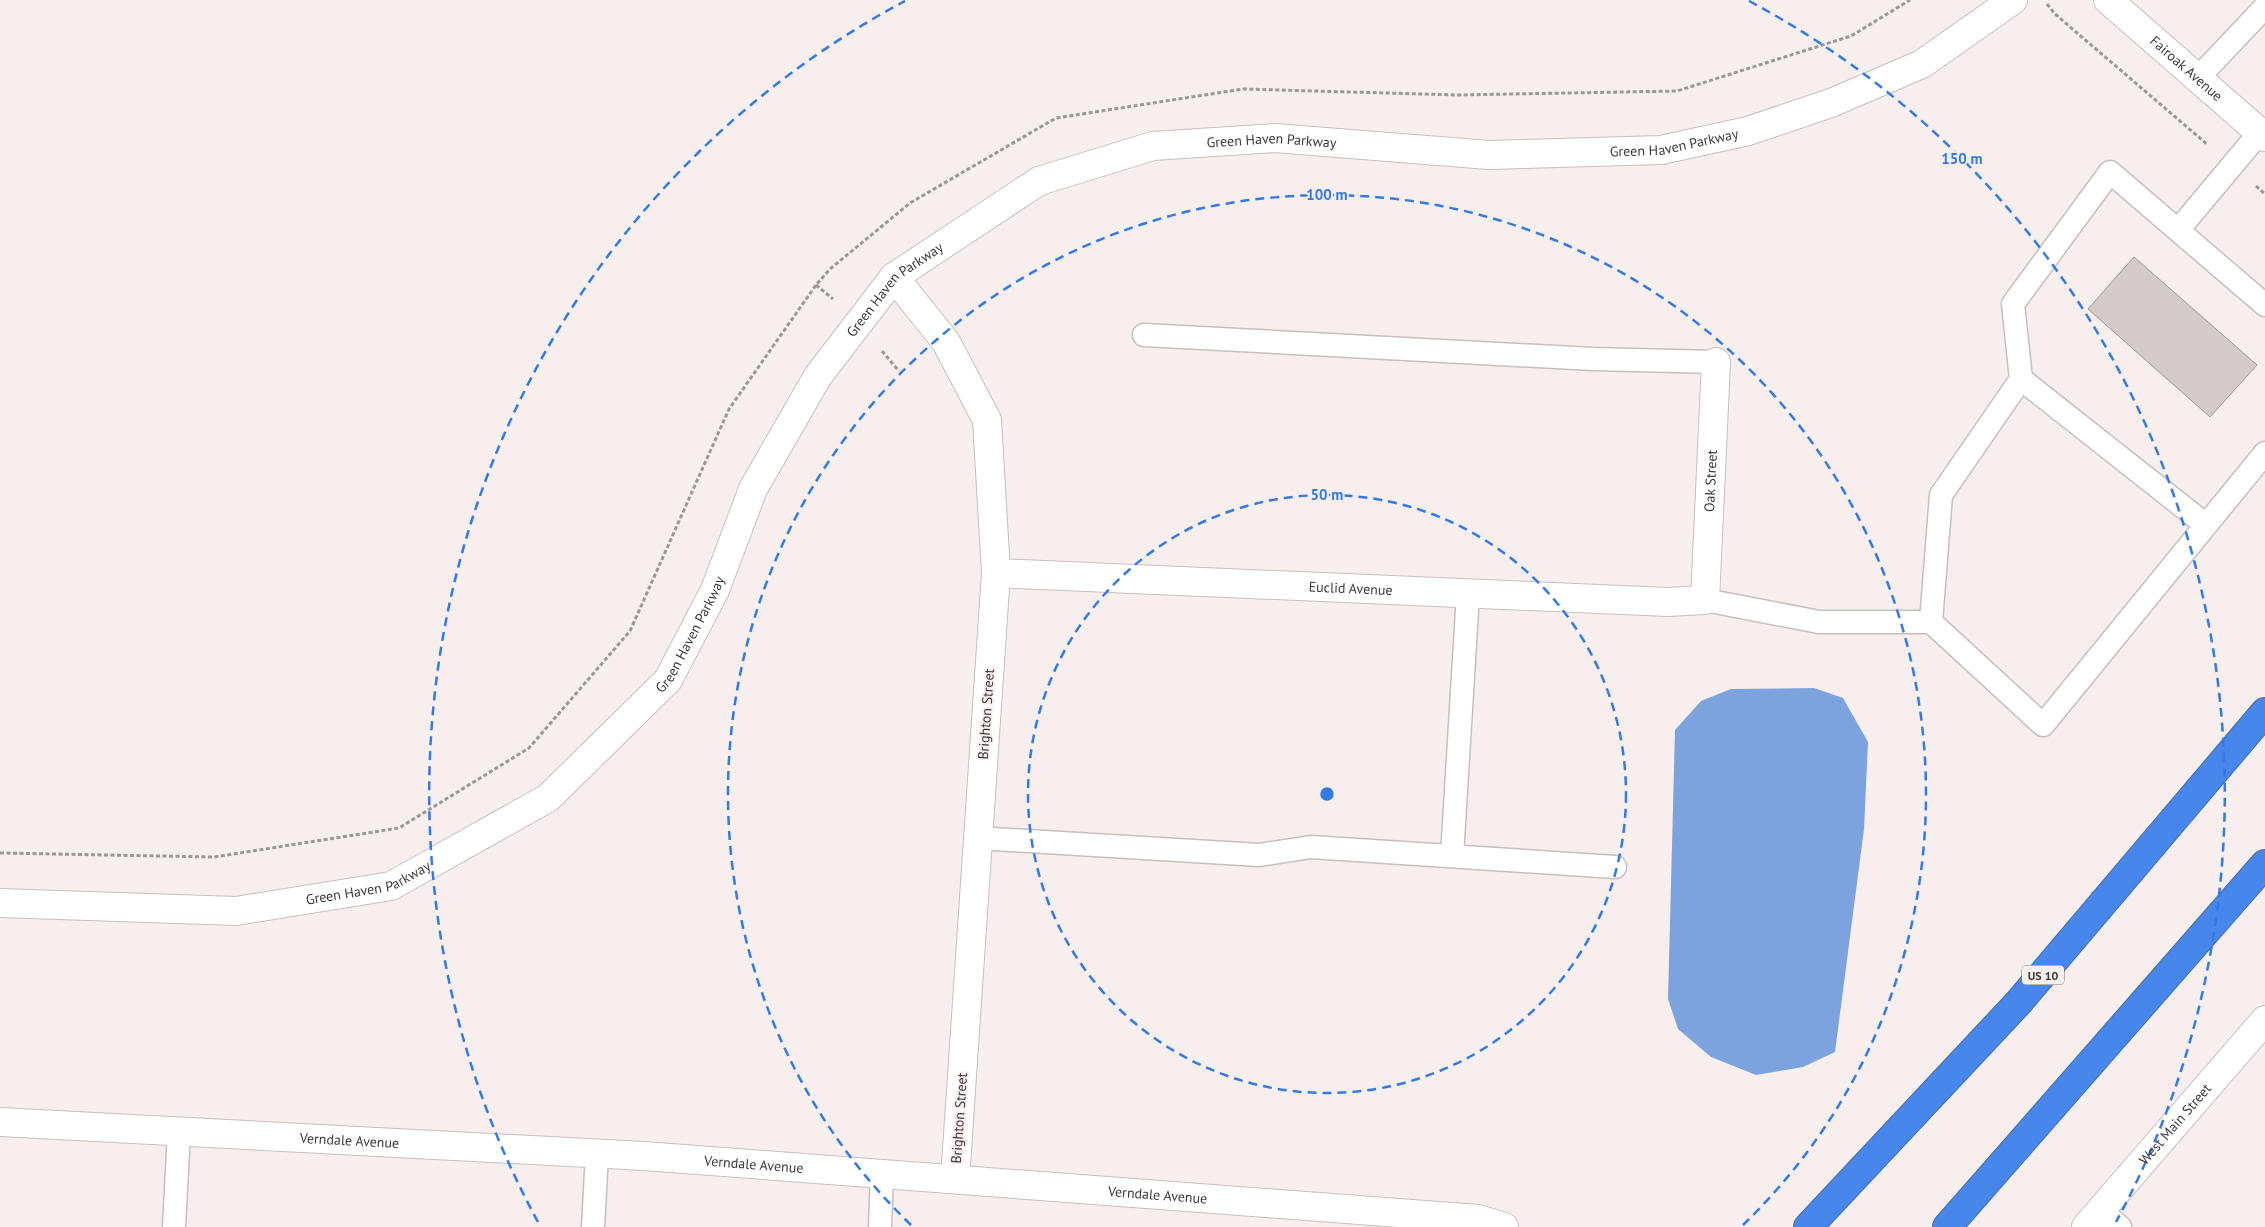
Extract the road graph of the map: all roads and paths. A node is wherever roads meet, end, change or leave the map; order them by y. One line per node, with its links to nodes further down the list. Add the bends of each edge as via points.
1 (1910, 0): 24 (path, via 1851,36 1677,91 1458,95 1243,90 1056,118 910,202 830,269 816,285 729,409 630,631 529,748 399,828 214,857)
2 (2013, 0): 11 (street, Green Haven Parkway, via 1922,64 1895,76 1831,103 1748,130 1661,150 1489,155 1275,138 1153,146 1039,182)
3 (2108, 0): 6 (street, Fairoak Avenue)
4 (2265, 7): 6 (lane)
5 (2055, 14): 8 (path)
6 (2197, 79): 7 (street, Fairoak Avenue)
7 (2262, 135): 8 (lane)
8 (2231, 165): 9 (path); 10 (lane)
9 (2265, 194)
10 (2178, 229): 12 (lane); 15 (lane, via 2110,172 2013,304)
11 (894, 277): 18 (street, Brighton Street, via 946,342 987,420); 28 (street, Green Haven Parkway, via 818,376 753,489 715,590 668,680 548,798 391,886 236,911)
12 (2265, 305)
13 (1144, 335): 14 (lane, via 1593,359)
14 (1716, 362): 20 (street, Oak Street)
15 (2021, 379): 17 (lane); 21 (lane, via 1941,495)
16 (2265, 453): 17 (lane)
17 (2206, 525): 21 (lane, via 2043,725)
18 (996, 573): 19 (street, Euclid Avenue); 23 (street, Brighton Street)
19 (1468, 594): 20 (street, Euclid Avenue, via 1668,602); 25 (lane)
20 (1705, 600): 21 (lane, via 1819,622)
21 (1931, 622)
22 (2265, 712): 40 (highway, US 10, via 2019,1002)
23 (978, 838): 25 (lane, via 1258,855 1311,847); 34 (street, Brighton Street)
24 (0, 853)
25 (1452, 856): 27 (lane)
26 (2265, 864): 41 (highway)
27 (1614, 867)
28 (0, 903)
29 (2265, 1020): 35 (street, West Main Street)
30 (0, 1122): 31 (street, Verndale Avenue)
31 (179, 1132): 32 (street, Verndale Avenue); 36 (lane)
32 (597, 1154): 33 (street, Verndale Avenue); 37 (lane)
33 (882, 1174): 34 (street, Verndale Avenue); 38 (lane)
34 (955, 1179): 39 (street, Verndale Avenue, via 1478,1220)
35 (2102, 1222)
36 (174, 1227)
37 (593, 1227)
38 (880, 1227)
39 (1504, 1227)
40 (1808, 1227)
41 (1947, 1227)

